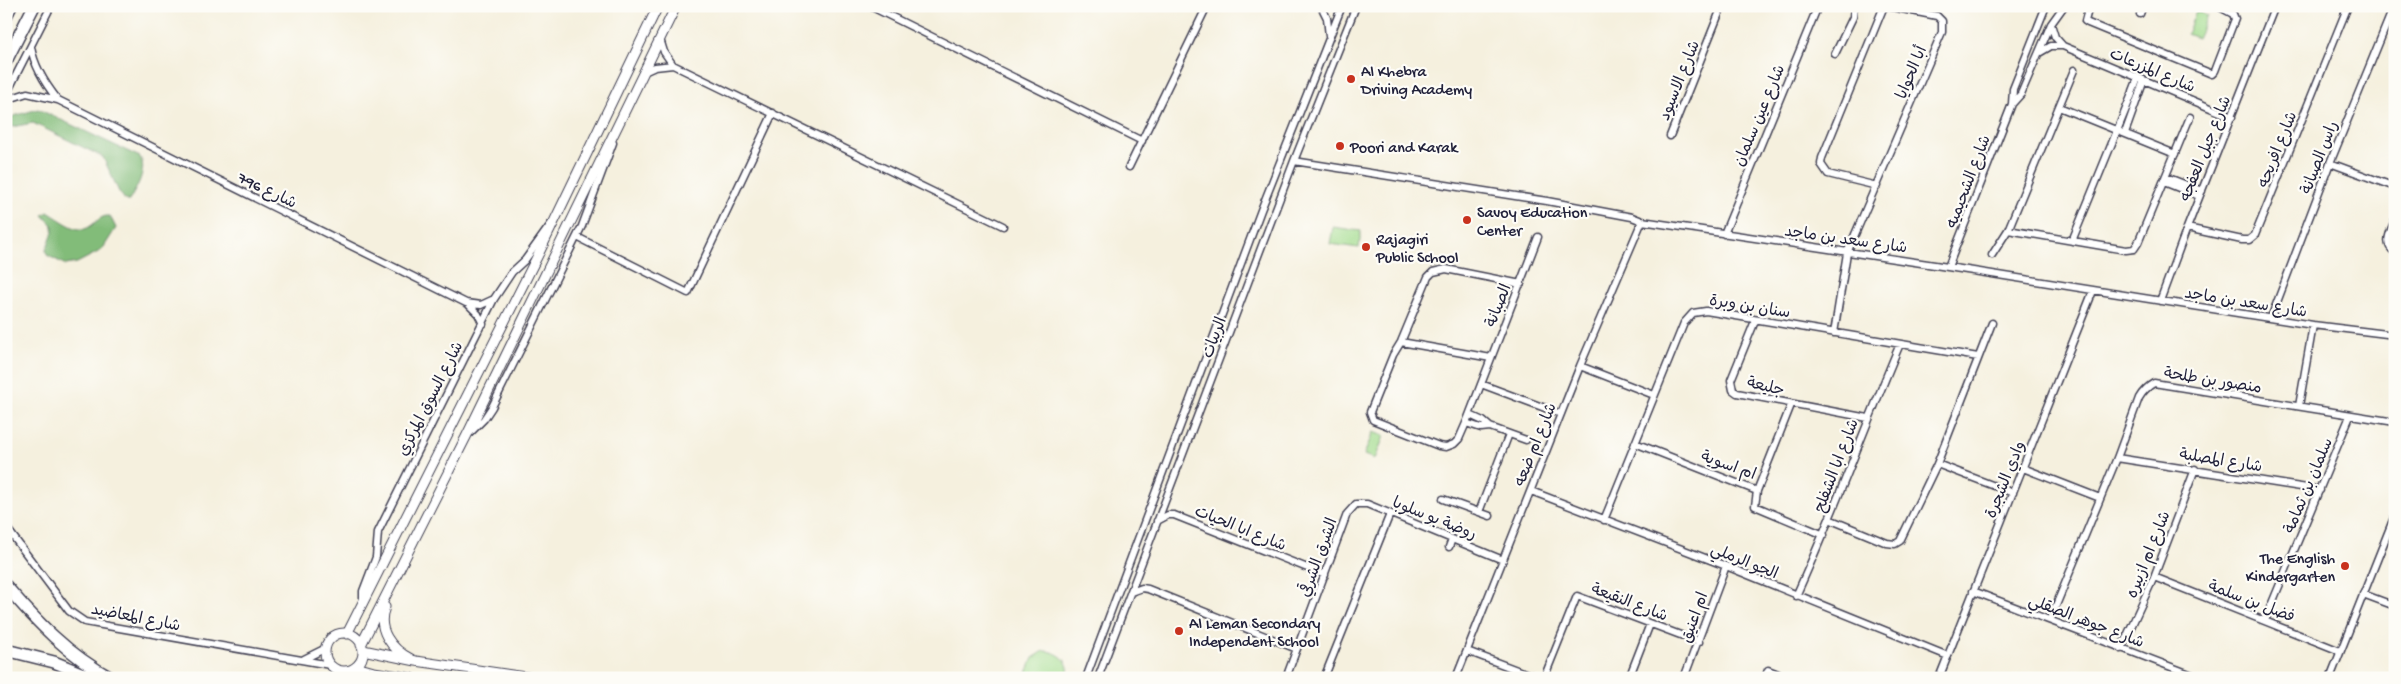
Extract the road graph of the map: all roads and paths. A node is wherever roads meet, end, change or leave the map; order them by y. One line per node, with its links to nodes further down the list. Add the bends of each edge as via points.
1 (11, 6): 24 (highway)
2 (34, 6): 32 (highway)
3 (51, 6): 29 (street)
4 (658, 6): 59 (main road, شارع السوق المركزي)
5 (676, 6): 27 (main road)
6 (870, 6): 50 (street)
7 (1207, 6): 50 (street)
8 (1321, 6): 26 (street)
9 (1343, 6): 22 (street); 26 (street, الربيات)
10 (1722, 6): 49 (street, شارع الاسيود)
11 (1818, 6): 65 (street, شارع عين سلمان)
12 (1854, 6): 30 (street, via 1853,17)
13 (1886, 6): 56 (street, أبا الحوايا, via 1822,158 1828,174); 56 (street, أبا الحوايا, via 1934,14 1942,26 1940,38)
14 (2046, 6): 41 (street, شارع الشحيميه, via 2013,89)
15 (2064, 6): 25 (street, شارع الشحيميه)
16 (2089, 6): 18 (street, via 2084,21 2088,24 2212,74 2236,19)
17 (2143, 6): 23 (street)
18 (2218, 6)
19 (2275, 6): 45 (street, شارع جبل العفجه)
20 (2348, 6): 63 (street, شارع افريحه, via 2256,235 2242,240)
21 (2394, 6): 53 (street, راس الصبانة)
22 (1355, 9): 52 (street, الربيات)
23 (2140, 14)
24 (6, 16)
25 (2051, 24): 28 (street, via 2055,37); 31 (street, شارع الشحيميه)
26 (1330, 37): 166 (street, الربيات, via 1261,210)
27 (660, 38): 33 (street); 35 (main road)
28 (2063, 46): 31 (street, via 2045,48); 36 (street, شارع المزرعات)
29 (31, 47): 38 (street); 40 (street, شارع 796, via 32,56)
30 (1835, 54)
31 (2037, 54): 41 (street, شارع الشحيميه, via 2020,94)
32 (6, 61)
33 (673, 65): 35 (street); 43 (street)
34 (2074, 70): 42 (street)
35 (644, 72): 46 (main road)
36 (2141, 79): 37 (street); 45 (street, شارع المزرعات)
37 (2135, 94): 47 (street); 48 (street)
38 (6, 95)
39 (6, 100): 40 (street, شارع 796, via 26,93)
40 (58, 100): 77 (street, شارع 796)
41 (2012, 104): 72 (street, شارع الشحيميه)
42 (2059, 107): 47 (street); 64 (street)
43 (773, 113): 62 (street); 66 (street, via 688,293)
44 (2190, 117): 51 (street)
45 (2232, 117): 58 (street, شارع جبل العفجه)
46 (619, 123): 66 (street); 102 (main road)
47 (2116, 130): 48 (street); 68 (street)
48 (2125, 133): 51 (street)
49 (1670, 136)
50 (1142, 141): 54 (street)
51 (2175, 154): 55 (street)
52 (1294, 161): 61 (street, شارع سعد بن ماجد, via 1547,201); 115 (street, الربيات)
53 (2330, 164): 57 (street); 78 (street, راس الصبانة)
54 (1129, 167)
55 (2165, 179): 58 (street); 68 (street, via 2134,249)
56 (1877, 186): 70 (street, أبا الحوايا)
57 (2395, 187)
58 (2201, 194): 63 (street, شارع جبل العفجه)
59 (555, 219): 75 (street, شارع السوق المركزي); 141 (main road, شارع السوق المركزي)
60 (2395, 220): 69 (street, via 2387,242)
61 (1642, 221): 65 (street, شارع سعد بن ماجد); 89 (street, شارع ام ضعه)
62 (1003, 226)
63 (2186, 228): 76 (street, شارع جبل العفجه)
64 (2008, 230): 68 (street); 71 (street)
65 (1724, 234): 70 (street, شارع سعد بن ماجد)
66 (577, 237): 102 (street, via 492,406)
67 (1538, 237): 73 (street, الصبانة)
68 (2072, 241)
69 (2395, 252)
70 (1847, 254): 72 (street, شارع سعد بن ماجد); 83 (street)
71 (1992, 255)
72 (1948, 267): 74 (street, شارع سعد بن ماجد)
73 (1521, 284): 85 (street, via 1446,269 1433,272 1424,284); 87 (street, الصبانة)
74 (2093, 291): 76 (street, شارع سعد بن ماجد); 107 (street, وادي الشجرة)
75 (494, 299): 77 (street, via 481,305); 81 (street, شارع السوق المركزي)
76 (2160, 301): 78 (street, شارع سعد بن ماجد)
77 (466, 303): 81 (street, شارع 796)
78 (2271, 318): 82 (street, شارع سعد بن ماجد)
79 (1755, 321): 83 (street, سنان بن وبرة); 91 (street, سنان بن وبرة, via 1706,311 1693,313 1684,323); 92 (street, جليعة, via 1731,380 1732,390)
80 (1992, 323): 88 (street)
81 (483, 324): 141 (street, شارع السوق المركزي, via 378,532 376,557 363,591)
82 (2313, 325): 84 (street, شارع سعد بن ماجد); 93 (street)
83 (1834, 333): 86 (street, سنان بن وبرة)
84 (2395, 335)
85 (1401, 342): 87 (street); 99 (street, الصبانة, via 1370,412 1371,417 1439,446 1454,444)
86 (1900, 344): 88 (street, سنان بن وبرة); 97 (street, شارع ابا الشفلح)
87 (1491, 358): 90 (street, الصبانة)
88 (1978, 358): 106 (street)
89 (1580, 366): 91 (street); 94 (street, شارع ام ضعه)
90 (1481, 384): 94 (street); 95 (street, الصبانة)
91 (1654, 395): 104 (street, سنان بن وبرة)
92 (1791, 405): 97 (street, جليعة); 111 (street, ام اسوية)
93 (2299, 406): 96 (street, منصور بن طلحة); 105 (street, منصور بن طلحة, via 2154,383 2143,391)
94 (1561, 414): 110 (street, شارع ام ضعه)
95 (1470, 415): 99 (street, الصبانة); 100 (street)
96 (2350, 416): 98 (street, منصور بن طلحة); 109 (street, سلمان بن ثمامة)
97 (1868, 418): 122 (street, شارع ابا الشفلح)
98 (2395, 422)
99 (1466, 423): 100 (street)
100 (1490, 427): 101 (street)
101 (1509, 434): 103 (street); 117 (street)
102 (466, 435): 131 (main road)
103 (1526, 440)
104 (1634, 443): 111 (street, ام اسوية); 123 (street, سنان بن وبرة)
105 (2117, 458): 108 (street, شارع المصلبة); 113 (street, منصور بن طلحة)
106 (1937, 464): 112 (street); 122 (street, via 1904,536 1895,544)
107 (2023, 468): 112 (street, وادي الشجرة); 113 (street)
108 (2195, 469): 109 (street, شارع المصلبة); 134 (street, شارع ام ازبيره)
109 (2320, 490): 144 (street, سلمان بن ثمامة)
110 (1531, 491): 123 (street, الجو الرملي); 129 (street, شارع ام ضعه)
111 (1757, 491): 126 (street, via 1754,504 1759,510)
112 (2013, 493): 137 (street, وادي الشجرة)
113 (2100, 498): 143 (street, منصور بن طلحة)
114 (1443, 499): 117 (street)
115 (1165, 500): 119 (street, شارع ابا الحيات); 124 (street, الربيات)
116 (1356, 504): 118 (street, روضة بو سلوبا, via 1367,504); 133 (street, الشرق الشرقي, via 1347,514)
117 (1479, 512): 121 (street)
118 (1390, 514): 127 (street, روضة بو سلوبا); 169 (street)
119 (1174, 515): 124 (street, شارع ابا الحيات); 133 (street, شارع ابا الحيات)
120 (2395, 515): 139 (street)
121 (1490, 516)
122 (1829, 519): 126 (street, شارع ابا الشفلح)
123 (1604, 520): 130 (street, الجو الرملي)
124 (1157, 521): 132 (street, الربيات)
125 (6, 527): 156 (street, شارع المعاضيد, via 66,607 85,622)
126 (1824, 535): 140 (street, شارع ابا الشفلح)
127 (1452, 539): 128 (street); 129 (street, روضة بو سلوبا)
128 (1449, 546)
129 (1503, 560): 154 (street, شارع ام ضعه)
130 (1726, 566): 140 (street, الجو الرملي); 147 (street, ام اعنيق)
131 (401, 568): 148 (main road); 157 (main road, via 383,613 383,628 396,649)
132 (1138, 575): 136 (street); 138 (street, الربيات)
133 (1325, 576): 150 (street, الشرق الشرقي)
134 (2154, 577): 144 (street, فضل بن سلمة); 151 (street, شارع ام ازبيره)
135 (6, 586): 162 (highway, via 61,644)
136 (1148, 589): 138 (street); 150 (street)
137 (1973, 591): 143 (street, شارع جوهر الصقلي); 155 (street, وادي الشجرة)
138 (1131, 592): 167 (street, الربيات)
139 (2363, 594): 142 (street); 153 (street)
140 (1796, 596): 155 (street, الجو الرملي)
141 (363, 606): 146 (main road, شارع السوق المركزي)
142 (2395, 606)
143 (2050, 620): 151 (street, شارع جوهر الصقلي)
144 (2265, 620): 153 (street, فضل بن سلمة)
145 (1650, 624): 147 (street, شارع النقيعة); 172 (street, شارع النقيعة, via 1577,596); 173 (street)
146 (348, 634): 148 (main road, via 356,637); 149 (main road, via 332,638)
147 (1698, 642): 174 (street, ام اعنيق)
148 (362, 647): 157 (main road); 159 (main road, via 361,659)
149 (326, 648): 156 (street); 158 (main road)
150 (1297, 649): 168 (street, الشرق الشرقي)
151 (2121, 649): 160 (street, شارع جوهر الصقلي)
152 (6, 650): 161 (highway, via 54,662)
153 (2340, 650): 179 (street)
154 (1467, 651): 170 (street, شارع ام ضعه); 171 (street)
155 (1948, 656): 177 (street, وادي الشجرة)
156 (304, 659): 158 (street, شارع المعاضيد)
157 (416, 661): 165 (main road)
158 (330, 665): 159 (main road)
159 (349, 672): 164 (main road)
160 (2192, 677): 178 (street, شارع جوهر الصقلي)
161 (93, 678)
162 (111, 678)
163 (378, 678): 164 (main road)
164 (409, 678)
165 (533, 678)
166 (1086, 678)
167 (1098, 678)
168 (1286, 678)
169 (1324, 678)
170 (1456, 678)
171 (1538, 678)
172 (1544, 678)
173 (1629, 678)
174 (1684, 678)
175 (1765, 678): 176 (street, via 1768,670)
176 (1788, 678)
177 (1939, 678)
178 (2200, 678)
179 (2330, 678)

